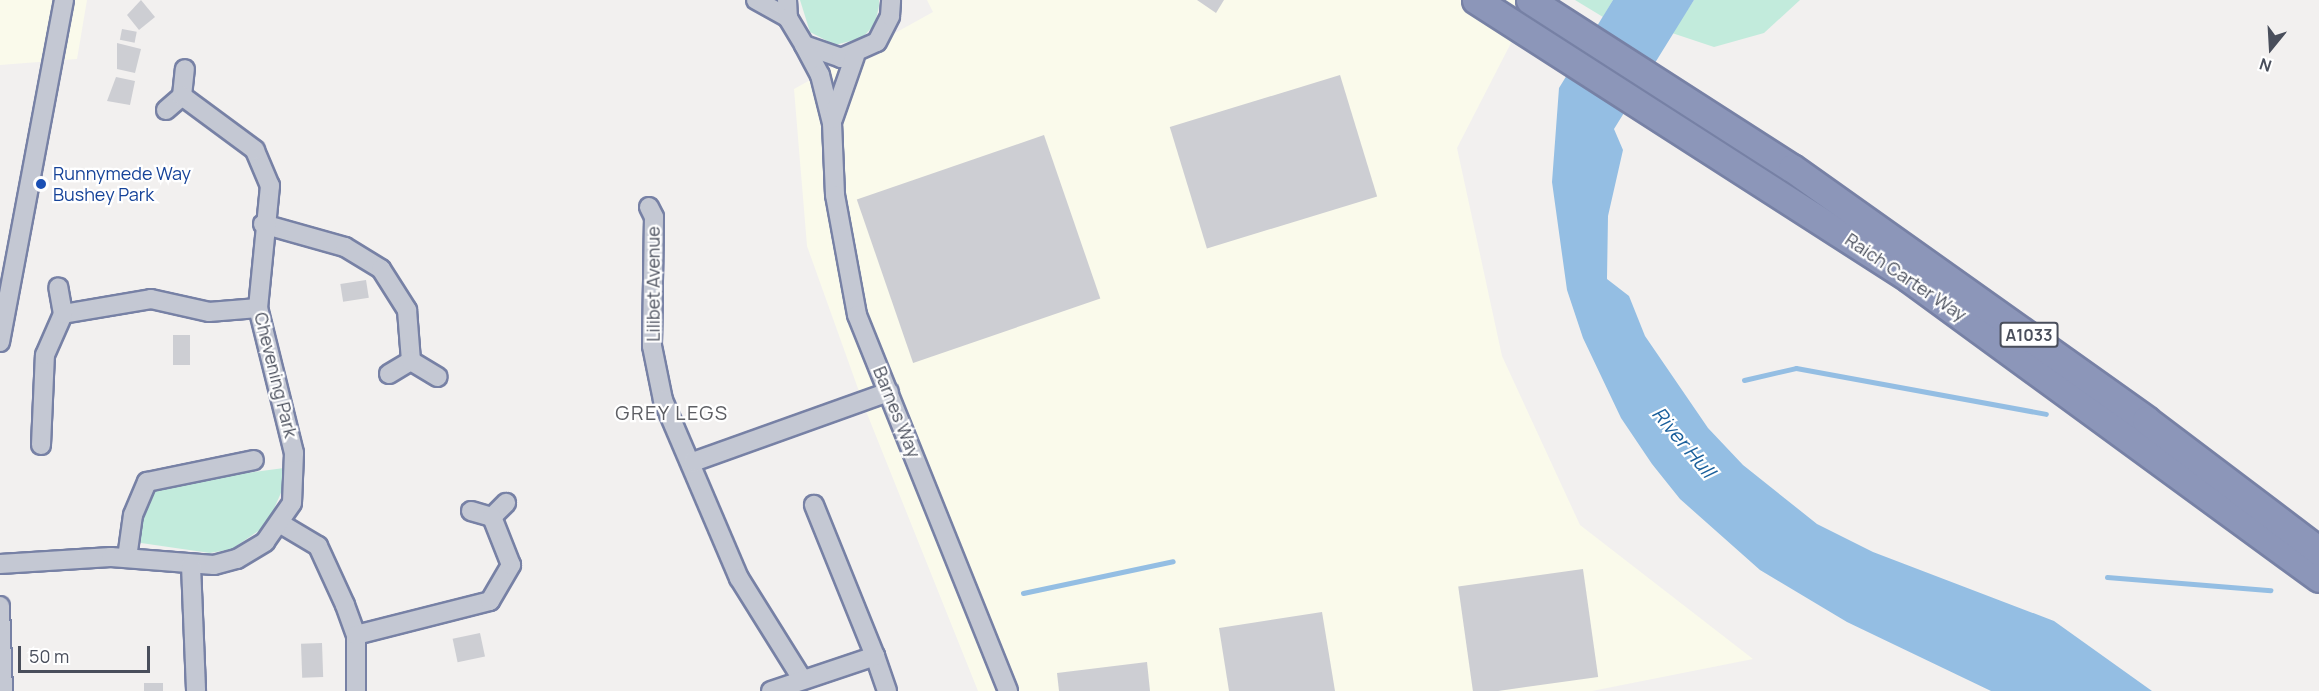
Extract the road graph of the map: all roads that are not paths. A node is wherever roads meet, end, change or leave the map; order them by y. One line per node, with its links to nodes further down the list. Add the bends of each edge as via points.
1 (64, 0): 17 (street)
2 (756, 0): 7 (street)
3 (787, 0): 7 (street)
4 (891, 0): 9 (street, via 885,31)
5 (1476, 0): 37 (highway, Raich Carter Way / A1033, via 1738,165 2036,367)
6 (1536, 4): 33 (highway, Raich Carter Way / A1033, via 1733,128 2100,386)
7 (788, 18): 8 (street, Barnes Way)
8 (804, 45): 9 (street, via 828,57); 13 (street, Barnes Way, via 820,75)
9 (855, 56): 13 (street, Barnes Way)
10 (184, 69): 11 (street)
11 (182, 96): 12 (street); 15 (street, Chevening Park, via 255,150 270,186)
12 (166, 110)
13 (832, 123): 24 (street, Barnes Way, via 835,195 857,315)
14 (649, 207): 27 (street, Lilibet Avenue, via 654,217 652,346 663,400)
15 (263, 224): 18 (street, Chevening Park); 21 (street, via 345,247 381,269 407,310)
16 (58, 287): 19 (street)
17 (3, 304): 20 (street)
18 (258, 308): 19 (street, via 209,312 151,299); 32 (street, Chevening Park, via 294,453 296,478)
19 (63, 314): 25 (street, via 45,355)
20 (0, 342)
21 (411, 361): 22 (street); 23 (street)
22 (389, 374)
23 (438, 377)
24 (889, 392): 27 (street); 47 (street, Barnes Way)
25 (41, 445)
26 (254, 460): 34 (street, via 147,482 133,515)
27 (693, 462): 41 (street, Lilibet Avenue, via 739,578)
28 (506, 503): 31 (street)
29 (814, 505): 40 (street)
30 (471, 511): 31 (street)
31 (492, 517): 39 (street, via 512,565 490,601)
32 (281, 524): 36 (street, via 237,559); 39 (street, via 318,546)
33 (2319, 551)
34 (127, 558): 35 (street); 36 (street)
35 (0, 564)
36 (191, 566): 43 (street)
37 (2319, 578)
38 (0, 606): 42 (street)
39 (356, 634): 44 (street)
40 (875, 656): 41 (street); 46 (street)
41 (802, 679): 45 (street)
42 (3, 691)
43 (196, 691)
44 (356, 691)
45 (771, 691)
46 (887, 691)
47 (1008, 691)

